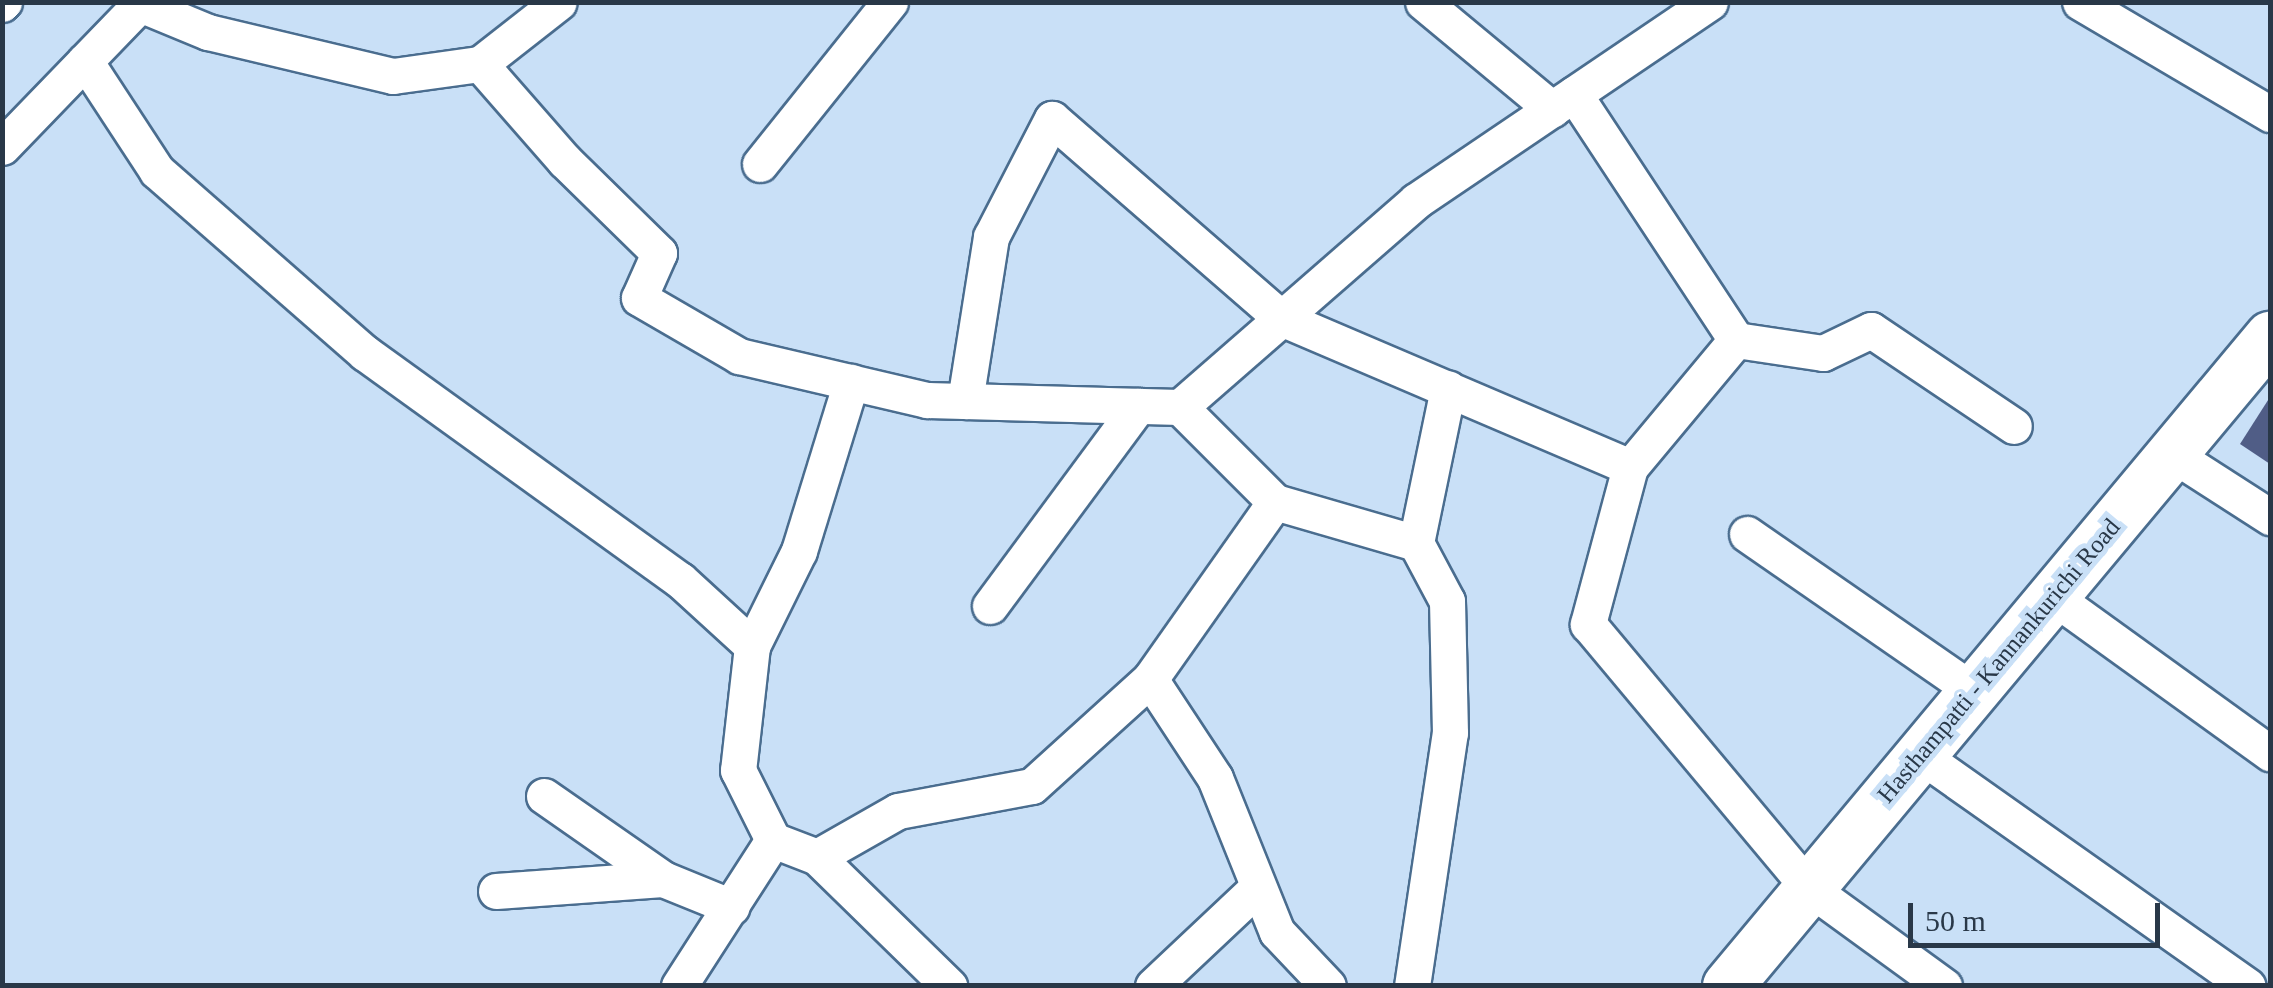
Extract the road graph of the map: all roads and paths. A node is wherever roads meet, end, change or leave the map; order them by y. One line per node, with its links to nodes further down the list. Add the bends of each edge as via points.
1 (559, 2): 9 (street)
2 (890, 2): 13 (street)
3 (1423, 2): 10 (street)
4 (1710, 2): 10 (street)
5 (2080, 2): 11 (street)
6 (139, 3): 7 (street); 8 (street)
7 (215, 17): 9 (street, via 393,76)
8 (85, 61): 12 (street); 31 (street, via 157,171 364,353 680,580)
9 (480, 64): 17 (street, via 564,160 659,253 639,298 739,356)
10 (1563, 102): 14 (street, via 1416,201); 16 (street)
11 (2270, 114)
12 (2, 147)
13 (760, 164)
14 (1281, 318): 18 (street); 19 (street, via 1052,118 991,237); 21 (street)
15 (2270, 336): 23 (main road, Hasthampatti - Kannankurichi Road)
16 (1736, 340): 22 (street, via 1823,353 1871,330); 24 (street)
17 (850, 382): 19 (street, via 927,400); 31 (street, via 799,550)
18 (1448, 388): 24 (street); 28 (street)
19 (965, 401): 20 (street)
20 (1138, 406): 21 (street); 30 (street)
21 (1180, 407): 25 (street)
22 (2014, 426)
23 (2172, 454): 26 (street); 29 (main road, Hasthampatti - Kannankurichi Road)
24 (1630, 467): 41 (street, via 1588,624)
25 (1275, 502): 28 (street); 32 (street)
26 (2270, 518)
27 (1747, 534): 33 (street)
28 (1416, 543): 48 (street, via 1447,601 1450,733)
29 (2052, 596): 33 (main road, Hasthampatti - Kannankurichi Road); 34 (street)
30 (990, 606)
31 (752, 646): 37 (street, via 738,770)
32 (1150, 679): 38 (street, via 1032,786 898,811); 40 (street, via 1215,778)
33 (1974, 691): 35 (main road, Hasthampatti - Kannankurichi Road)
34 (2270, 753)
35 (1920, 755): 41 (main road, Hasthampatti - Kannankurichi Road); 51 (street)
36 (544, 796): 39 (street)
37 (773, 840): 38 (street); 43 (street)
38 (817, 857): 45 (street)
39 (663, 879): 42 (street); 43 (street)
40 (1256, 888): 46 (street); 47 (street, via 1278,932)
41 (1809, 888): 49 (main road, Hasthampatti - Kannankurichi Road); 50 (street)
42 (496, 891)
43 (732, 907): 44 (street)
44 (679, 986)
45 (948, 986)
46 (1154, 986)
47 (1328, 986)
48 (1412, 986)
49 (1728, 986)
50 (1944, 986)
51 (2248, 986)

